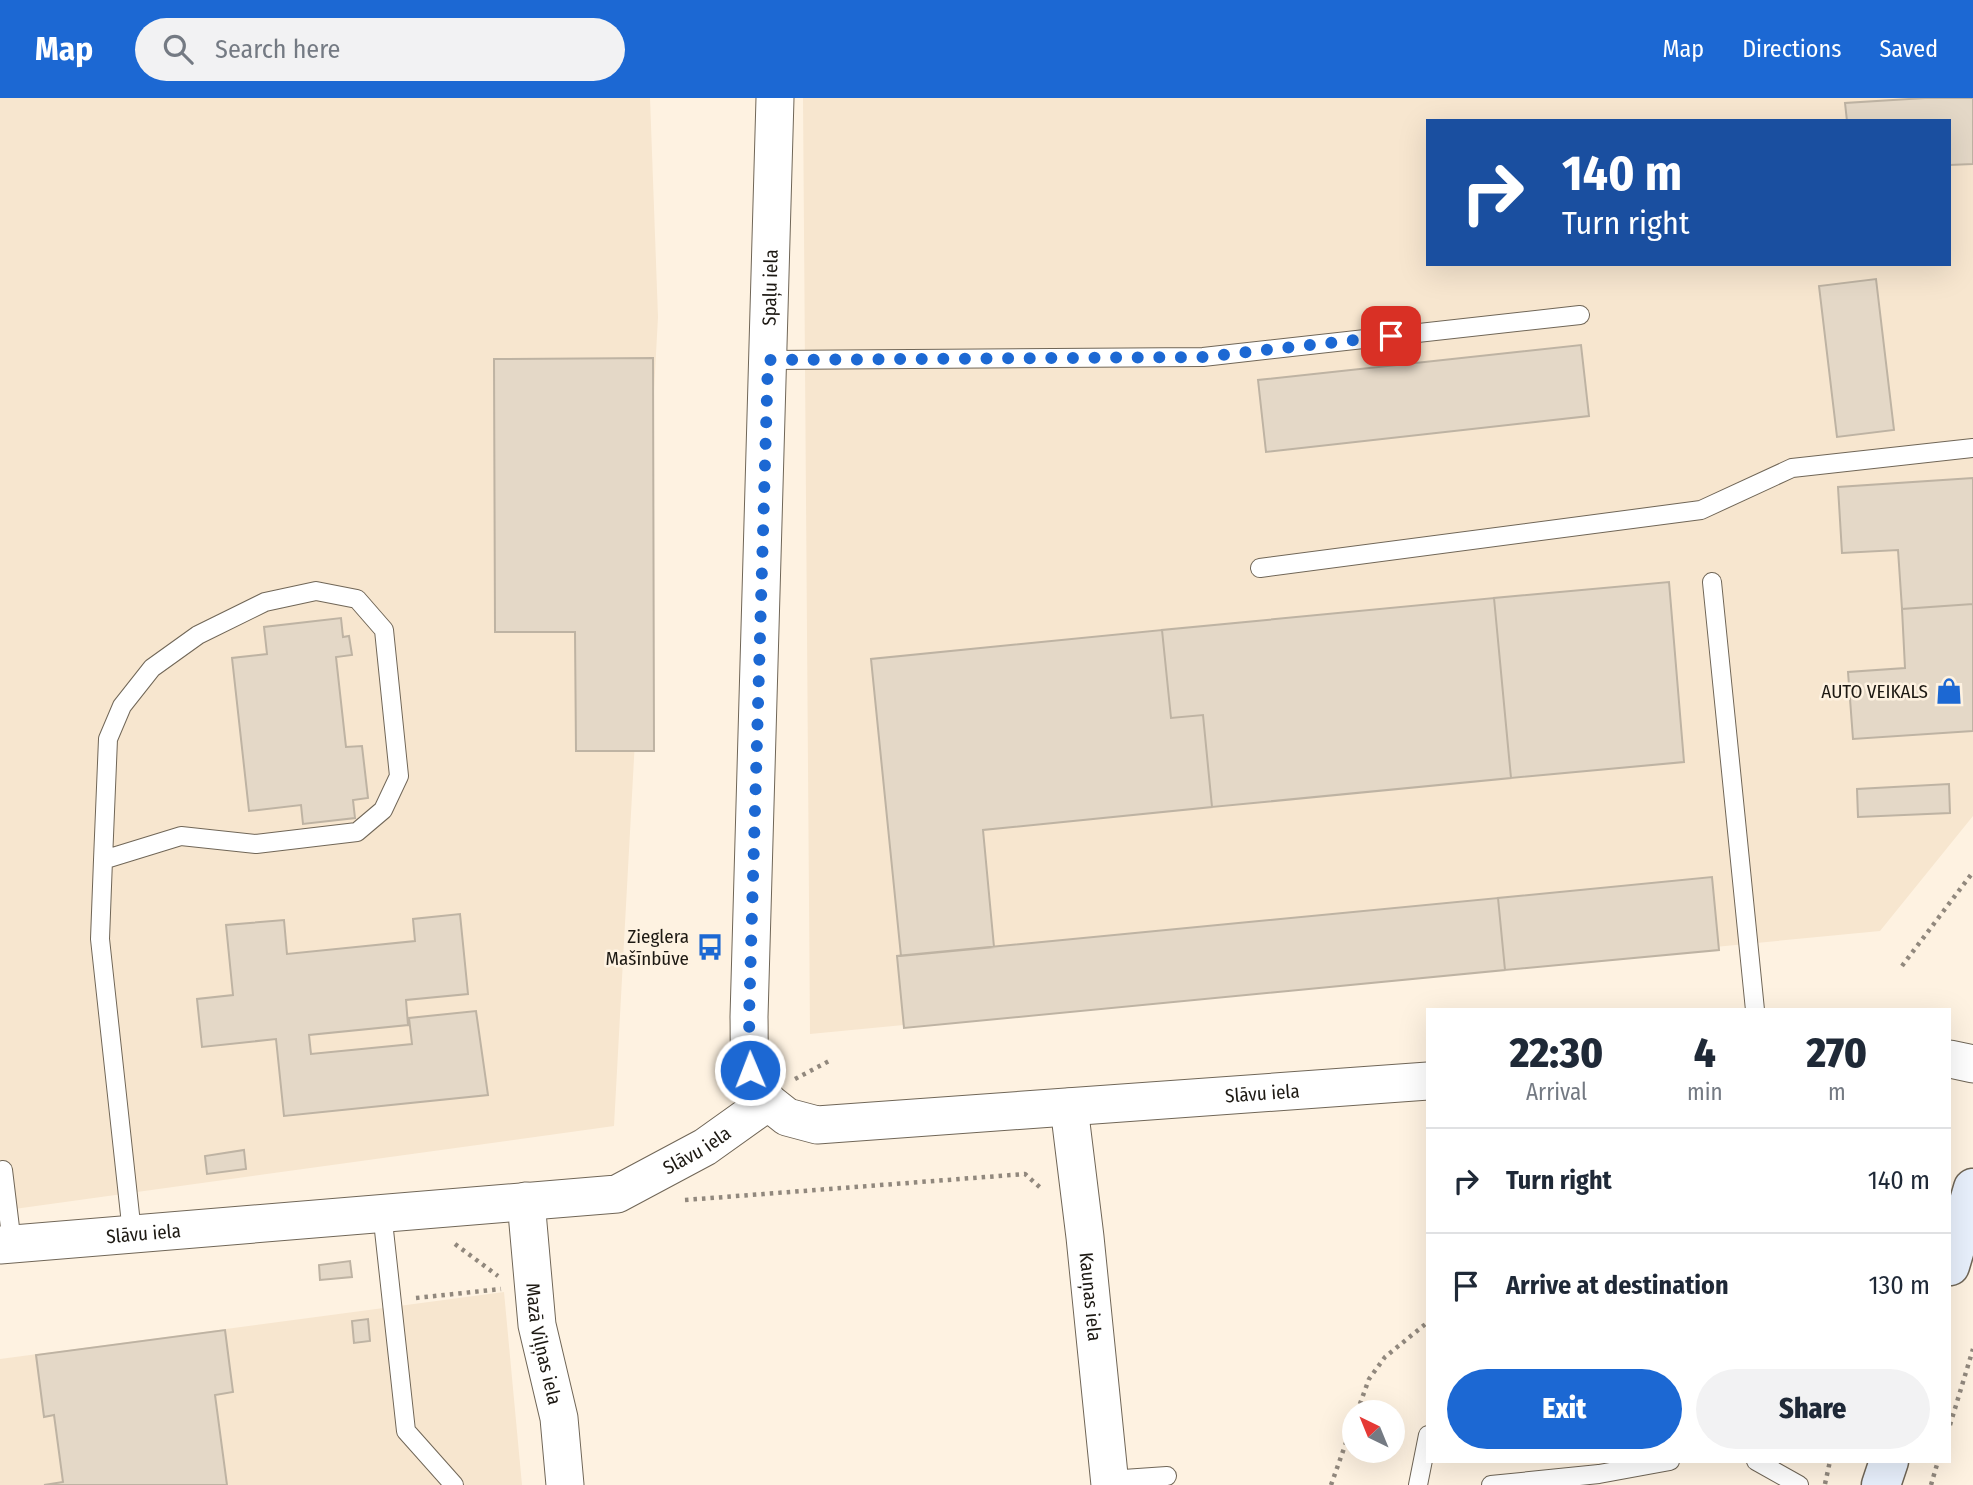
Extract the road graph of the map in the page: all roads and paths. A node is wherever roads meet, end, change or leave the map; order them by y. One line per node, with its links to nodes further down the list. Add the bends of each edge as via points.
1 (775, 98): 3 (street, Spaļu iela)
2 (1580, 315): 3 (lane, via 1203,357)
3 (768, 360): 14 (street, Spaļu iela, via 749,1017 750,1070)
4 (1973, 448): 5 (lane, via 1792,468 1702,510)
5 (1260, 568)
6 (1712, 582): 10 (lane)
7 (103, 860): 7 (lane, via 108,739 122,706 152,668 198,635 265,602 316,591 357,600 384,630 399,776 383,810 357,832 256,844 181,836); 22 (lane, via 100,939)
8 (1973, 872): 9 (path)
9 (1902, 966)
10 (1755, 1008)
11 (1951, 1059): 12 (street)
12 (1973, 1064)
13 (1426, 1081): 15 (street, Slāvu iela)
14 (768, 1102): 15 (street, Slāvu iela, via 787,1117 817,1125); 19 (street, Slāvu iela, via 705,1147 617,1194)
15 (1069, 1107): 39 (street, Kauņas iela)
16 (3, 1170): 23 (lane)
17 (1973, 1188): 24 (street)
18 (1051, 1197): 20 (path, via 1025,1174)
19 (526, 1200): 21 (street, Slāvu iela); 41 (street, Mazā Viļņas iela, via 537,1325 559,1418)
20 (673, 1200)
21 (382, 1212): 22 (street, Slāvu iela); 26 (lane)
22 (132, 1233): 23 (street, Slāvu iela)
23 (6, 1245)
24 (1951, 1263)
25 (509, 1288): 26 (path)
26 (391, 1301): 40 (lane, via 406,1431)
27 (1426, 1324): 29 (path, via 1385,1357)
28 (1973, 1349): 30 (path)
29 (1362, 1400)
30 (1951, 1422)
31 (1426, 1445): 43 (lane)
32 (1342, 1454): 42 (path)
33 (1660, 1463): 44 (lane, via 1599,1475)
34 (1760, 1463): 45 (lane)
35 (1830, 1463): 46 (path)
36 (1888, 1463): 47 (street)
37 (1937, 1463): 48 (path)
38 (1167, 1476): 39 (lane)
39 (1110, 1483)
40 (454, 1485)
41 (565, 1485)
42 (1331, 1485)
43 (1418, 1485)
44 (1490, 1485)
45 (1799, 1485)
46 (1825, 1485)
47 (1881, 1485)
48 (1931, 1485)

